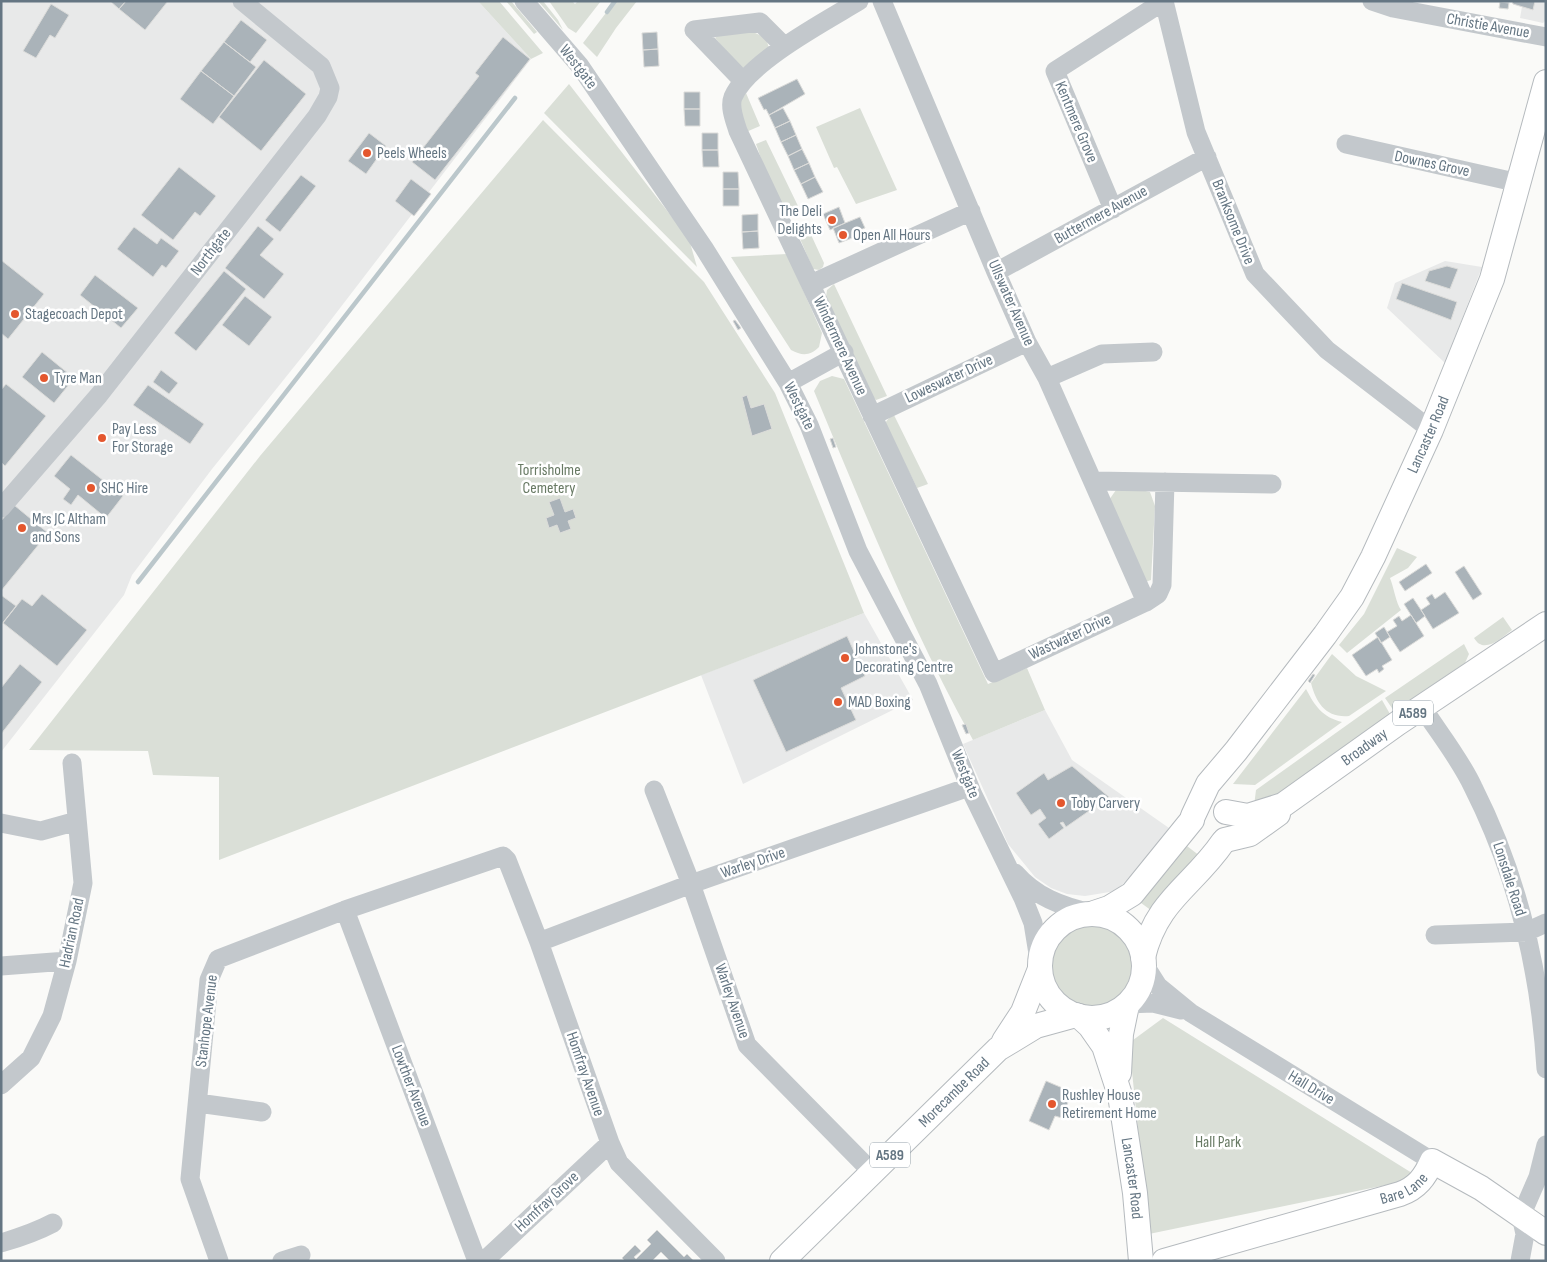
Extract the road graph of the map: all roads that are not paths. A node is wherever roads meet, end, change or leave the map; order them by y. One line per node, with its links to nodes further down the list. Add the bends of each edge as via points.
1 (242, 1): 28 (street, Northgate, via 321,66 328,79 328,97 295,146 99,395)
2 (524, 1): 22 (street, Westgate, via 580,66 704,248)
3 (859, 1): 8 (street)
4 (882, 1): 15 (street, Ullswater Avenue)
5 (1164, 1): 12 (street, Branksome Drive, via 1196,132); 14 (street, Kentmere Grove, via 1054,71)
6 (1372, 1): 7 (street, Christie Avenue, via 1393,8)
7 (1546, 37)
8 (784, 46): 9 (street); 9 (street, via 760,22 694,30)
9 (743, 81): 17 (street, Windermere Avenue, via 732,98 738,131)
10 (1546, 82): 13 (main road, Lancaster Road)
11 (1346, 144): 13 (street, Downes Grove)
12 (1207, 157): 14 (street, Buttermere Avenue); 24 (street, Branksome Drive, via 1255,274 1326,350)
13 (1519, 183): 24 (main road, Lancaster Road, via 1492,279)
14 (1113, 209): 16 (street, Buttermere Avenue)
15 (971, 211): 16 (street, Ullswater Avenue); 17 (street)
16 (996, 272): 18 (street, Ullswater Avenue)
17 (811, 284): 19 (street, Windermere Avenue)
18 (1027, 342): 21 (street, Ullswater Avenue); 23 (street, Loweswater Drive)
19 (844, 352): 22 (street); 23 (street, Windermere Avenue)
20 (1153, 352): 21 (street, via 1102,354)
21 (1047, 378): 25 (street, Ullswater Avenue)
22 (788, 382): 35 (street, Westgate, via 809,425 858,551 928,684)
23 (872, 416): 31 (street, Windermere Avenue)
24 (1431, 430): 33 (main road, Lancaster Road, via 1352,597)
25 (1094, 482): 26 (street); 29 (street, Ullswater Avenue)
26 (1165, 482): 27 (street); 29 (street, via 1162,585 1158,594)
27 (1272, 484)
28 (1, 508)
29 (1146, 602): 31 (street, Wastwater Drive)
30 (1546, 624): 32 (main road, Broadway / A589)
31 (994, 673)
32 (1422, 707): 37 (main road, Broadway / A589); 49 (street, Lonsdale Road, via 1473,785 1504,856)
33 (1236, 751): 38 (main road, Lancaster Road, via 1222,788); 39 (main road, Lancaster Road, via 1208,784)
34 (72, 763): 40 (street, Hadrian Road)
35 (970, 787): 43 (street, Westgate); 45 (street, Warley Drive)
36 (654, 790): 45 (street, Warley Avenue)
37 (1282, 805): 38 (main road, Broadway / A589, via 1248,816); 42 (main road, Broadway / A589, via 1278,815 1260,828)
38 (1225, 812): 39 (main road, A589, via 1210,806 1200,808); 42 (main road, via 1231,825)
39 (1192, 818): 42 (main road, A589, via 1193,835 1200,842 1213,846); 47 (main road, Lancaster Road / A589, via 1132,894 1109,908)
40 (77, 821): 41 (street, via 41,831); 53 (street, Hadrian Road, via 83,883)
41 (1, 824)
42 (1224, 841): 52 (main road, via 1210,860 1172,897 1156,920)
43 (999, 852): 47 (street, Westgate, via 1021,879 1045,898 1067,908); 55 (street, Westgate, via 1031,917)
44 (503, 856): 46 (street, Stanhope Avenue); 51 (street, Homfray Avenue)
45 (691, 884): 51 (street, Warley Drive); 68 (street, Warley Avenue, via 747,1045)
46 (345, 910): 63 (street, Stanhope Avenue, via 218,959 209,980); 77 (street, Lowther Avenue)
47 (1092, 913): 52 (main road, via 1122,923 1139,943); 55 (main road, A589, via 1077,915 1051,933 1043,948)
48 (1546, 923): 49 (street)
49 (1526, 932): 50 (street); 60 (street, Lonsdale Road)
50 (1435, 935)
51 (539, 942): 65 (street, Homfray Avenue)
52 (1144, 960): 56 (main road, via 1142,981); 57 (street, Hall Drive, via 1158,986)
53 (67, 961): 54 (street); 61 (street, Hadrian Road, via 52,1016 31,1058)
54 (1, 966)
55 (1040, 968): 58 (main road, via 1043,984 1050,996 1060,1007); 59 (main road, Morecambe Road / A589, via 1023,1012)
56 (1127, 1004): 57 (street, Hall Drive, via 1153,1003); 58 (main road, A589, via 1105,1016); 62 (main road, Lancaster Road, via 1119,1049)
57 (1191, 1014): 67 (street, Hall Drive)
58 (1077, 1016): 59 (main road, Morecambe Road / A589, via 1036,1026); 62 (main road, Lancaster Road, via 1090,1026 1104,1046)
59 (998, 1049): 68 (main road, Morecambe Road / A589)
60 (1546, 1069)
61 (1, 1085)
62 (1120, 1095): 81 (main road, Lancaster Road, via 1135,1193)
63 (198, 1103): 64 (street); 75 (street, Stanhope Avenue, via 190,1179)
64 (262, 1112)
65 (610, 1143): 78 (street, Homfray Grove); 79 (street, Homfray Avenue, via 631,1177)
66 (1546, 1145): 69 (street, via 1538,1177)
67 (1432, 1161): 69 (main road, Bare Lane); 72 (main road, Bare Lane, via 1411,1190)
68 (872, 1172): 80 (main road, Morecambe Road / A589)
69 (1521, 1216): 71 (main road, Bare Lane); 84 (street, via 1525,1234)
70 (53, 1222): 73 (street)
71 (1546, 1233)
72 (1235, 1242): 82 (main road, Bare Lane); 83 (main road, Bare Lane)
73 (1, 1243)
74 (301, 1255): 76 (street)
75 (219, 1261)
76 (282, 1261)
77 (477, 1261)
78 (484, 1261)
79 (716, 1261)
80 (782, 1261)
81 (1141, 1261)
82 (1164, 1261)
83 (1216, 1261)
84 (1520, 1261)

